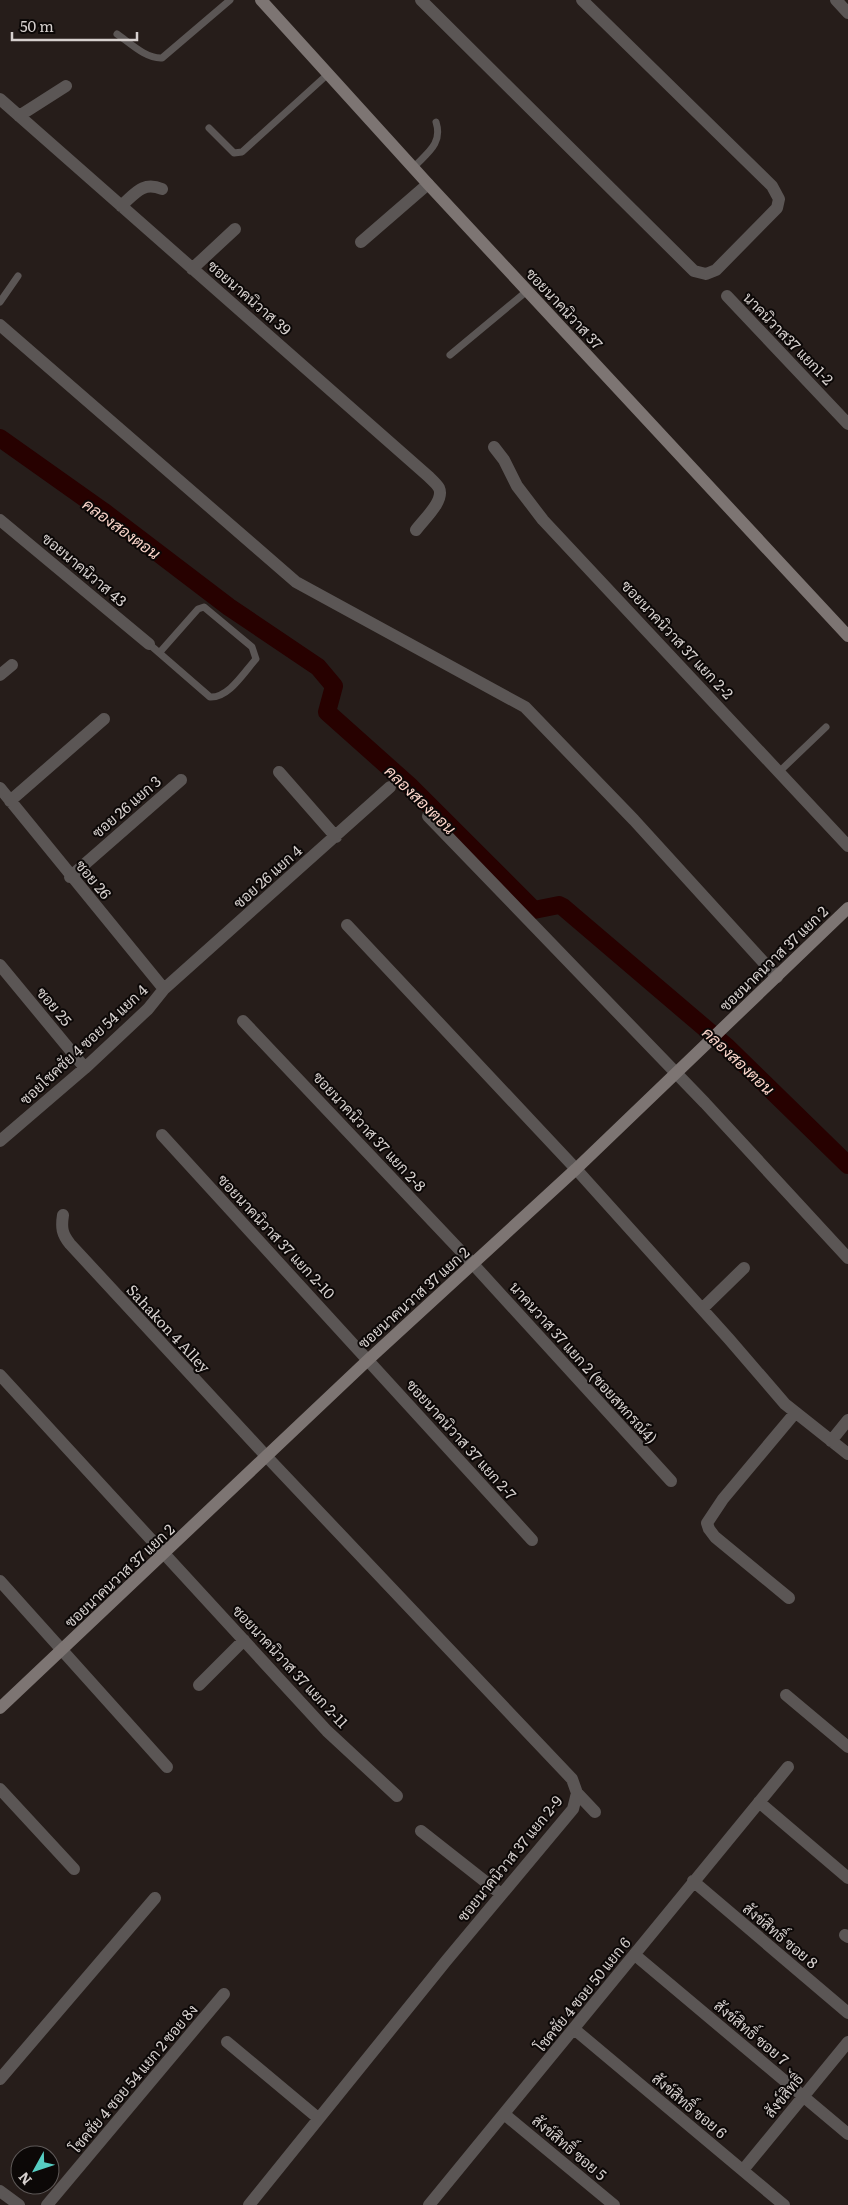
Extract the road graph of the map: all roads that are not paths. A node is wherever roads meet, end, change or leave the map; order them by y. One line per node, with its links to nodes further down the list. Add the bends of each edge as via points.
1 (230, 0): 7 (lane, via 162,58 147,55)
2 (261, 0): 8 (street, ซอยนาคนิวาส 37)
3 (421, 0): 4 (street, via 694,271 706,274 716,270 777,208 779,199 772,186)
4 (582, 0)
5 (836, 0): 6 (street)
6 (848, 13)
7 (117, 34)
8 (328, 74): 13 (lane, via 242,152 234,153); 14 (street, ซอยนาคนิวาส 37)
9 (66, 86): 11 (street)
10 (0, 100): 11 (street, ซอยนาคนิวาส 39)
11 (19, 116): 17 (street, ซอยนาคนิวาส 39)
12 (436, 122): 14 (lane, via 438,140)
13 (208, 128)
14 (413, 168): 15 (street, ซอยนาคนิวาส 37)
15 (428, 184): 19 (street); 22 (street, ซอยนาคนิวาส 37)
16 (162, 189): 17 (street, via 145,186)
17 (121, 206): 20 (street, ซอยนาคนิวาส 39)
18 (235, 229): 20 (street)
19 (361, 242)
20 (192, 268): 30 (street, ซอยนาคนิวาส 39, via 439,488 438,501)
21 (18, 276): 24 (lane)
22 (527, 291): 26 (lane); 31 (street, ซอยนาคนิวาส 37)
23 (727, 296): 27 (street, นาคนิวาส37 แยก1-2)
24 (0, 302)
25 (0, 325): 51 (street, via 296,582 525,707)
26 (450, 355)
27 (848, 424)
28 (494, 447): 38 (street, ซอยนาคนิวาส 37 แยก 2-2, via 517,486 543,520)
29 (0, 520): 32 (street, ซอยนาคนิวาส 43)
30 (416, 530)
31 (848, 636)
32 (150, 644): 33 (lane)
33 (160, 652): 33 (lane, via 210,697 217,698 256,659 252,647 204,607 198,609)
34 (12, 665): 35 (street)
35 (0, 675)
36 (104, 719): 43 (street)
37 (826, 726): 38 (lane)
38 (780, 771): 46 (street, ซอยนาคนิวาส 37 แยก 2-2)
39 (279, 772): 45 (street)
40 (181, 780): 47 (street, ซอย 26 แยก 3)
41 (390, 787): 45 (street, ซอย 26 แยก 4)
42 (0, 788): 43 (street, ซอย 26)
43 (10, 801): 47 (street, ซอย 26)
44 (428, 816): 55 (street)
45 (336, 836): 52 (street, ซอย 26 แยก 4)
46 (848, 846)
47 (70, 876): 52 (street, ซอย 26)
48 (848, 908): 51 (street, ซอยนาคนวาส 37 แยก 2)
49 (347, 925): 58 (street)
50 (0, 966): 54 (street, ซอย 25)
51 (777, 976): 55 (street, ซอยนาคนวาส 37 แยก 2)
52 (164, 989): 54 (street, ซอยโชคชัย 4 ซอย 54 แยก 4)
53 (243, 1021): 61 (street, ซอยนาคนิวาส 37 แยก 2-8)
54 (84, 1068): 57 (street, ซอยโชคชัย 4 ซอย 54 แยก 4)
55 (676, 1074): 58 (street, ซอยนาคนวาส 37 แยก 2); 60 (street)
56 (162, 1135): 64 (street, ซอยนาคนิวาส 37 แยก 2-10)
57 (0, 1141)
58 (576, 1169): 61 (street, ซอยนาคนวาส 37 แยก 2); 63 (street)
59 (62, 1215): 70 (street, Sahakon 4 Alley, via 63,1235 70,1244)
60 (848, 1258)
61 (473, 1264): 64 (street, ซอยนาคนวาส 37 แยก 2); 71 (street, นาคนวาส 37 แยก 2 (ซอยสหกรณ์4))
62 (744, 1268): 63 (street)
63 (702, 1309): 66 (street)
64 (369, 1359): 70 (street, ซอยนาคนวาส 37 แยก 2); 72 (street, ซอยนาคนิวาส 37 แยก 2-7)
65 (0, 1375): 73 (street)
66 (794, 1413): 68 (street); 75 (street, via 707,1523 715,1537)
67 (848, 1420): 68 (street)
68 (831, 1441): 69 (street)
69 (848, 1454)
70 (267, 1457): 73 (street, ซอยนาคนวาส 37 แยก 2); 85 (street, ซอยนาคนิวาส 37 แยก 2-9, via 572,1779)
71 (671, 1481)
72 (532, 1540)
73 (165, 1554): 76 (street, ซอยนาคนิวาส 37 แยก 2-11); 77 (street, ซอยนาคนวาส 37 แยก 2)
74 (0, 1581): 77 (street)
75 (789, 1598)
76 (244, 1640): 78 (street); 86 (street, ซอยนาคนิวาส 37 แยก 2-11, via 327,1731)
77 (63, 1650): 80 (street, ซอยนาคนวาส 37 แยก 2); 83 (street)
78 (199, 1685)
79 (786, 1695): 81 (street)
80 (0, 1708)
81 (848, 1747)
82 (788, 1767): 87 (street, โชคชัย 4 ซอย 50 แยก 6)
83 (167, 1768)
84 (0, 1788): 90 (street)
85 (577, 1793): 88 (street); 93 (street, ซอยนาคนิวาส 37 แยก 2-9, via 573,1808)
86 (397, 1796)
87 (759, 1802): 91 (street); 92 (street, โชคชัย 4 ซอย 50 แยก 6)
88 (595, 1812)
89 (421, 1831): 93 (street)
90 (74, 1869)
91 (848, 1878)
92 (693, 1882): 95 (street, โชคชัย 4 ซอย 50 แยก 6); 97 (street, สังข์สิทธิ์ ซอย 8)
93 (501, 1894): 104 (street, ซอยนาคนิวาส 37 แยก 2-9)
94 (155, 1898): 101 (street)
95 (635, 1955): 98 (street, โชคชัย 4 ซอย 50 แยก 6); 102 (street, สังข์สิทธิ์ ซอย 7)
96 (224, 1994): 109 (street, โชคชัย 4 ซอย 54 แยก 2 ซอย 8ง)
97 (848, 2013)
98 (574, 2029): 103 (street, โชคชัย 4 ซอย 50 แยก 6); 106 (street, สังข์สิทธิ์ ซอย 6)
99 (227, 2042): 104 (street)
100 (848, 2042): 102 (street, สังข์สิทธิ์)
101 (0, 2079)
102 (803, 2096): 105 (street, สังข์สิทธิ์ ซอย 7); 106 (street, สังข์สิทธิ์)
103 (504, 2114): 111 (street, โชคชัย 4 ซอย 50 แยก 6); 112 (street, สังข์สิทธิ์ ซอย 5)
104 (318, 2118): 110 (street, ซอยนาคนิวาส 37 แยก 2-9)
105 (848, 2134)
106 (743, 2170): 113 (street, สังข์สิทธิ์ ซอย 6)
107 (0, 2191): 108 (street)
108 (19, 2205)
109 (47, 2205)
110 (249, 2205)
111 (429, 2205)
112 (614, 2205)
113 (784, 2205)

